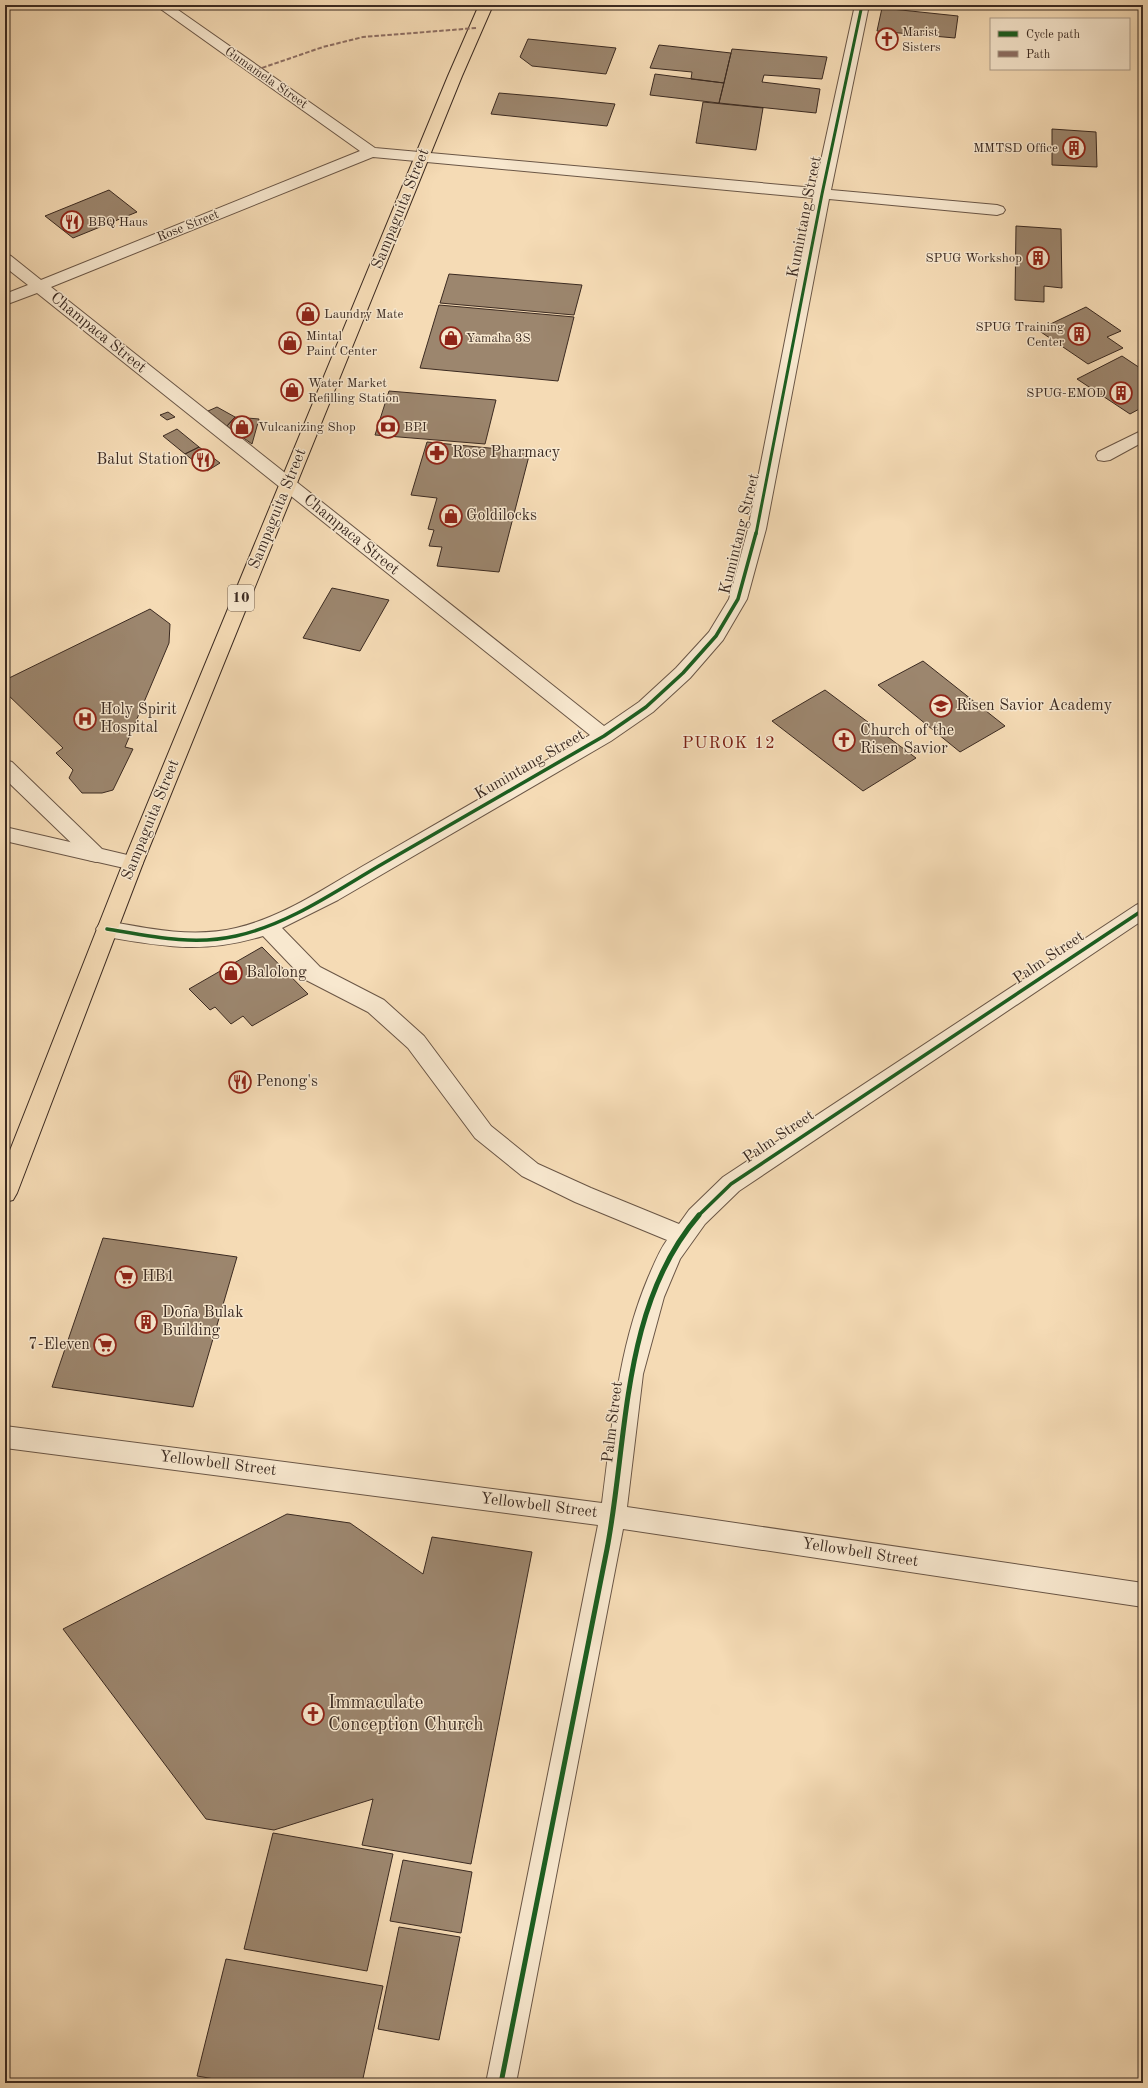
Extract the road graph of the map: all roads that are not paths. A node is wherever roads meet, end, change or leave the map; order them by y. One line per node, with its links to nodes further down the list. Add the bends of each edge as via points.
1 (162, 5): 4 (street, Gumamela Street)
2 (486, 5): 5 (highway, Sampaguita Street / 10)
3 (862, 5): 6 (street, Kumintang Street)
4 (371, 152): 5 (street); 9 (street, Rose Street)
5 (422, 156): 6 (street); 13 (highway, Sampaguita Street / 10)
6 (822, 194): 7 (street); 14 (street, Kumintang Street, via 757,529 738,599 716,636 683,673 646,707)
7 (998, 210)
8 (5, 259): 9 (street, Champaca Street)
9 (39, 286): 10 (street, Rose Street); 13 (street, Champaca Street)
10 (5, 300)
11 (1143, 435): 12 (lane)
12 (1104, 456)
13 (288, 484): 14 (street, Champaca Street); 18 (highway, Sampaguita Street / 10)
14 (604, 736): 20 (street, Kumintang Street, via 341,888)
15 (5, 767): 17 (street)
16 (5, 834): 17 (street)
17 (96, 855): 18 (street)
18 (133, 863): 21 (highway, Sampaguita Street / 10)
19 (1143, 910): 23 (street, Palm Street, via 731,1184 697,1217)
20 (268, 926): 21 (street, Kumintang Street, via 235,937 198,940 162,938); 23 (street, via 312,973 376,1006 416,1042 483,1132 530,1170)
21 (107, 929): 22 (highway, Sampaguita Street / 10)
22 (5, 1193)
23 (683, 1236): 25 (street, Palm Street, via 670,1254 652,1297 631,1374)
24 (5, 1437): 25 (street, Yellowbell Street)
25 (613, 1516): 26 (street, Yellowbell Street); 27 (street, Palm Street)
26 (1143, 1595)
27 (501, 2083)

